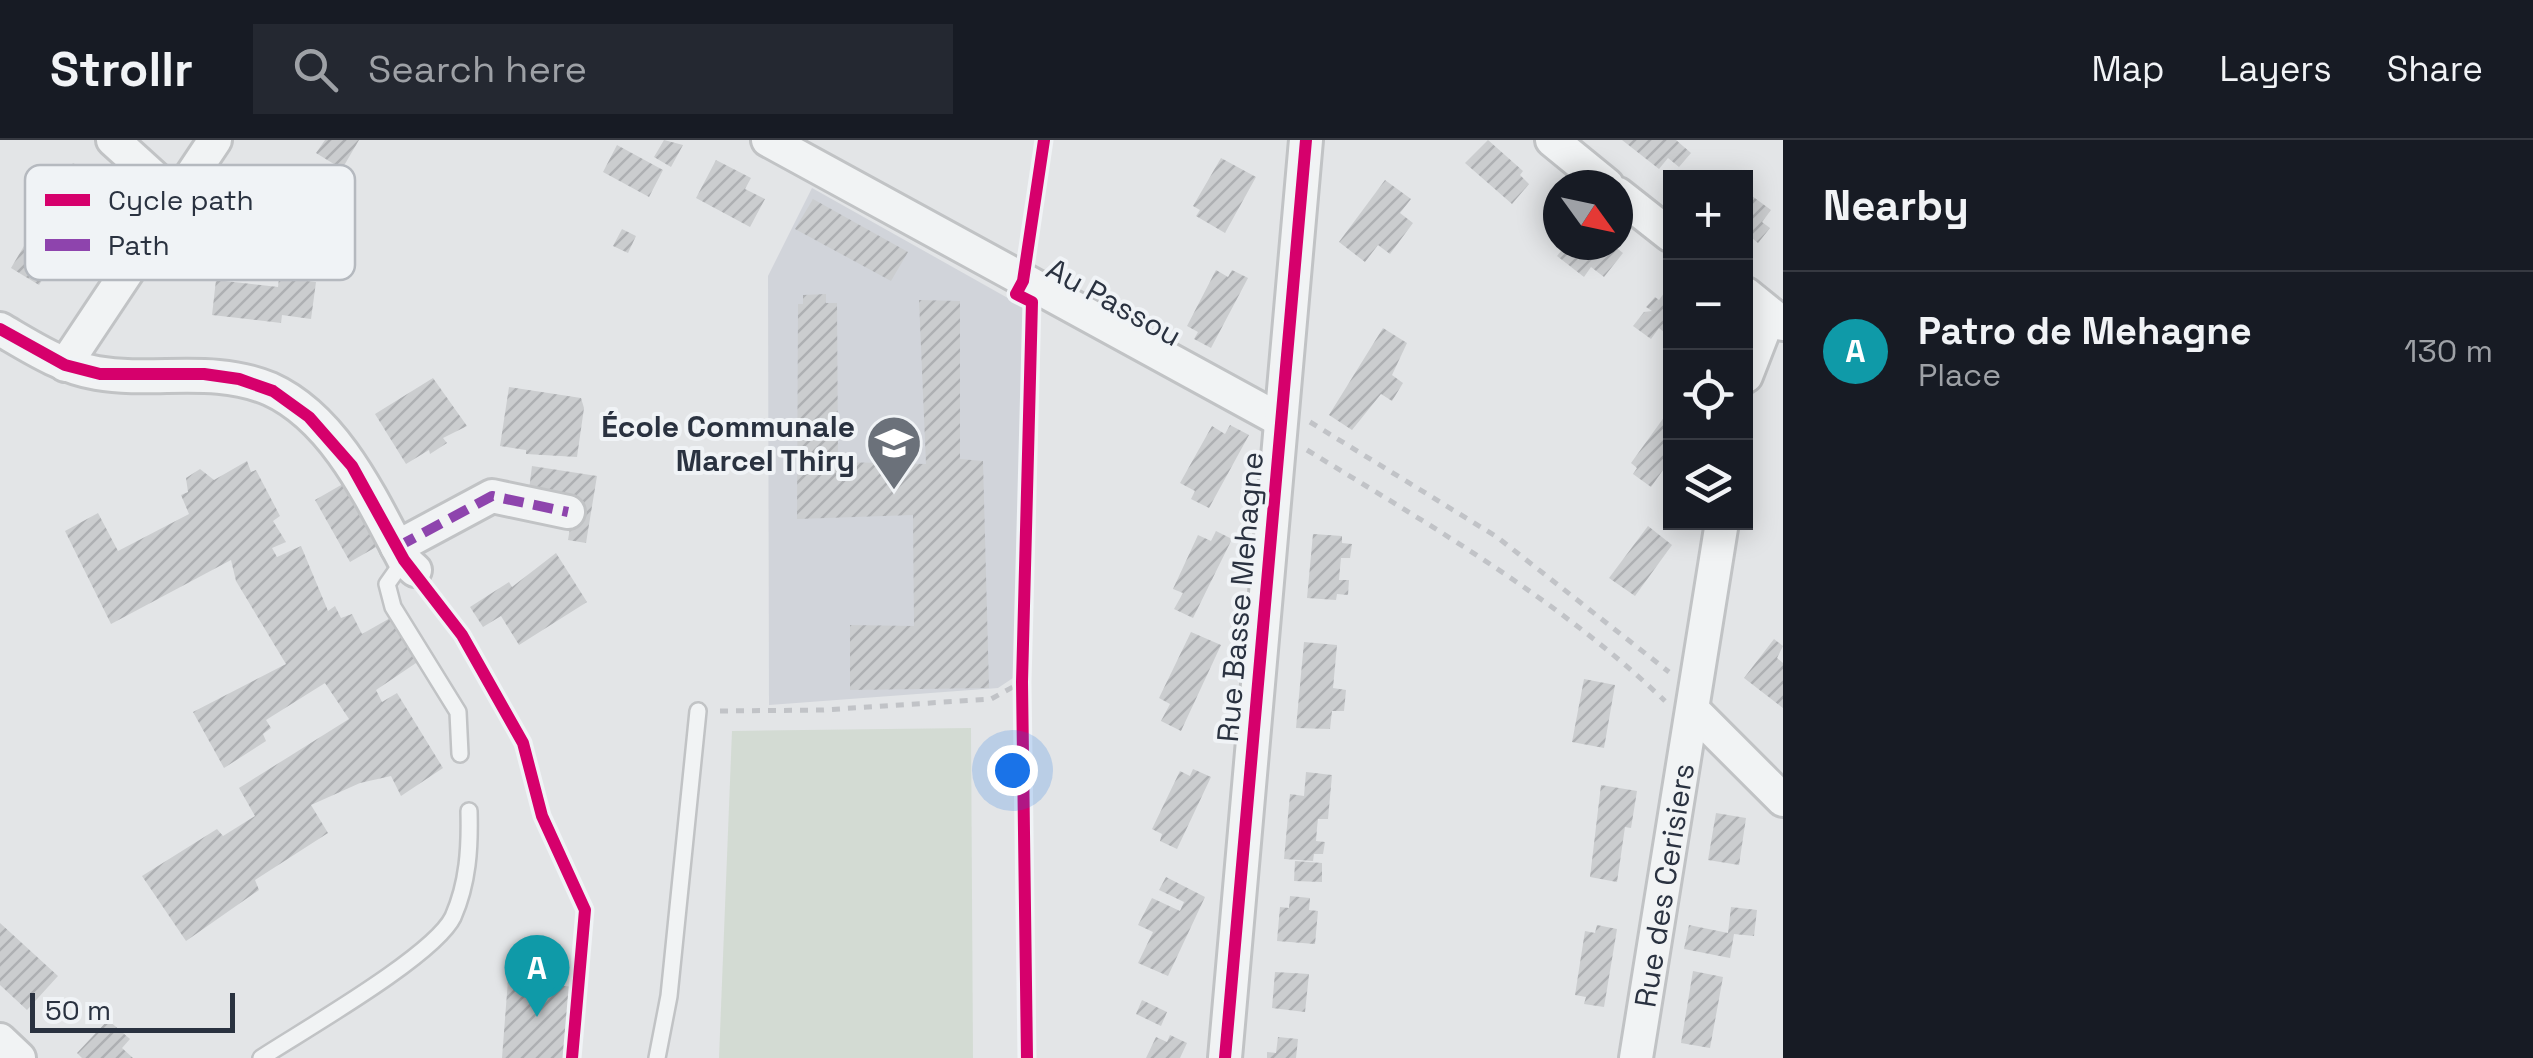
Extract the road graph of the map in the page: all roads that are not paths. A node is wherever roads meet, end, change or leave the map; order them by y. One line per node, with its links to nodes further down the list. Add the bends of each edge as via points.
1 (113, 140): 6 (street)
2 (215, 140): 7 (street)
3 (768, 140): 16 (street, Au Passou)
4 (1306, 140): 16 (street, Rue Basse Mehagne)
5 (1552, 140): 8 (street)
6 (141, 165)
7 (199, 165)
8 (1589, 170)
9 (1633, 206): 10 (street)
10 (1663, 229)
11 (122, 280): 15 (street)
12 (1766, 311): 14 (street)
13 (0, 329): 15 (street)
14 (1753, 353)
15 (65, 365): 19 (street, via 100,374 204,374 273,390 309,416 352,466)
16 (1280, 419): 29 (street, Rue Basse Mehagne)
17 (568, 512): 19 (street, via 492,496)
18 (1721, 530): 21 (street, Rue des Cerisiers)
19 (405, 559): 22 (lane, via 388,584 393,606 458,712)
20 (698, 711): 28 (lane)
21 (1693, 711): 23 (street, Rue des Cerisiers); 30 (street, Rue des Cerisiers)
22 (460, 754)
23 (1783, 800)
24 (470, 811): 27 (lane, via 470,858 452,920 416,954)
25 (0, 1040): 26 (street)
26 (19, 1058)
27 (262, 1058)
28 (657, 1058)
29 (1225, 1058)
30 (1636, 1058)

